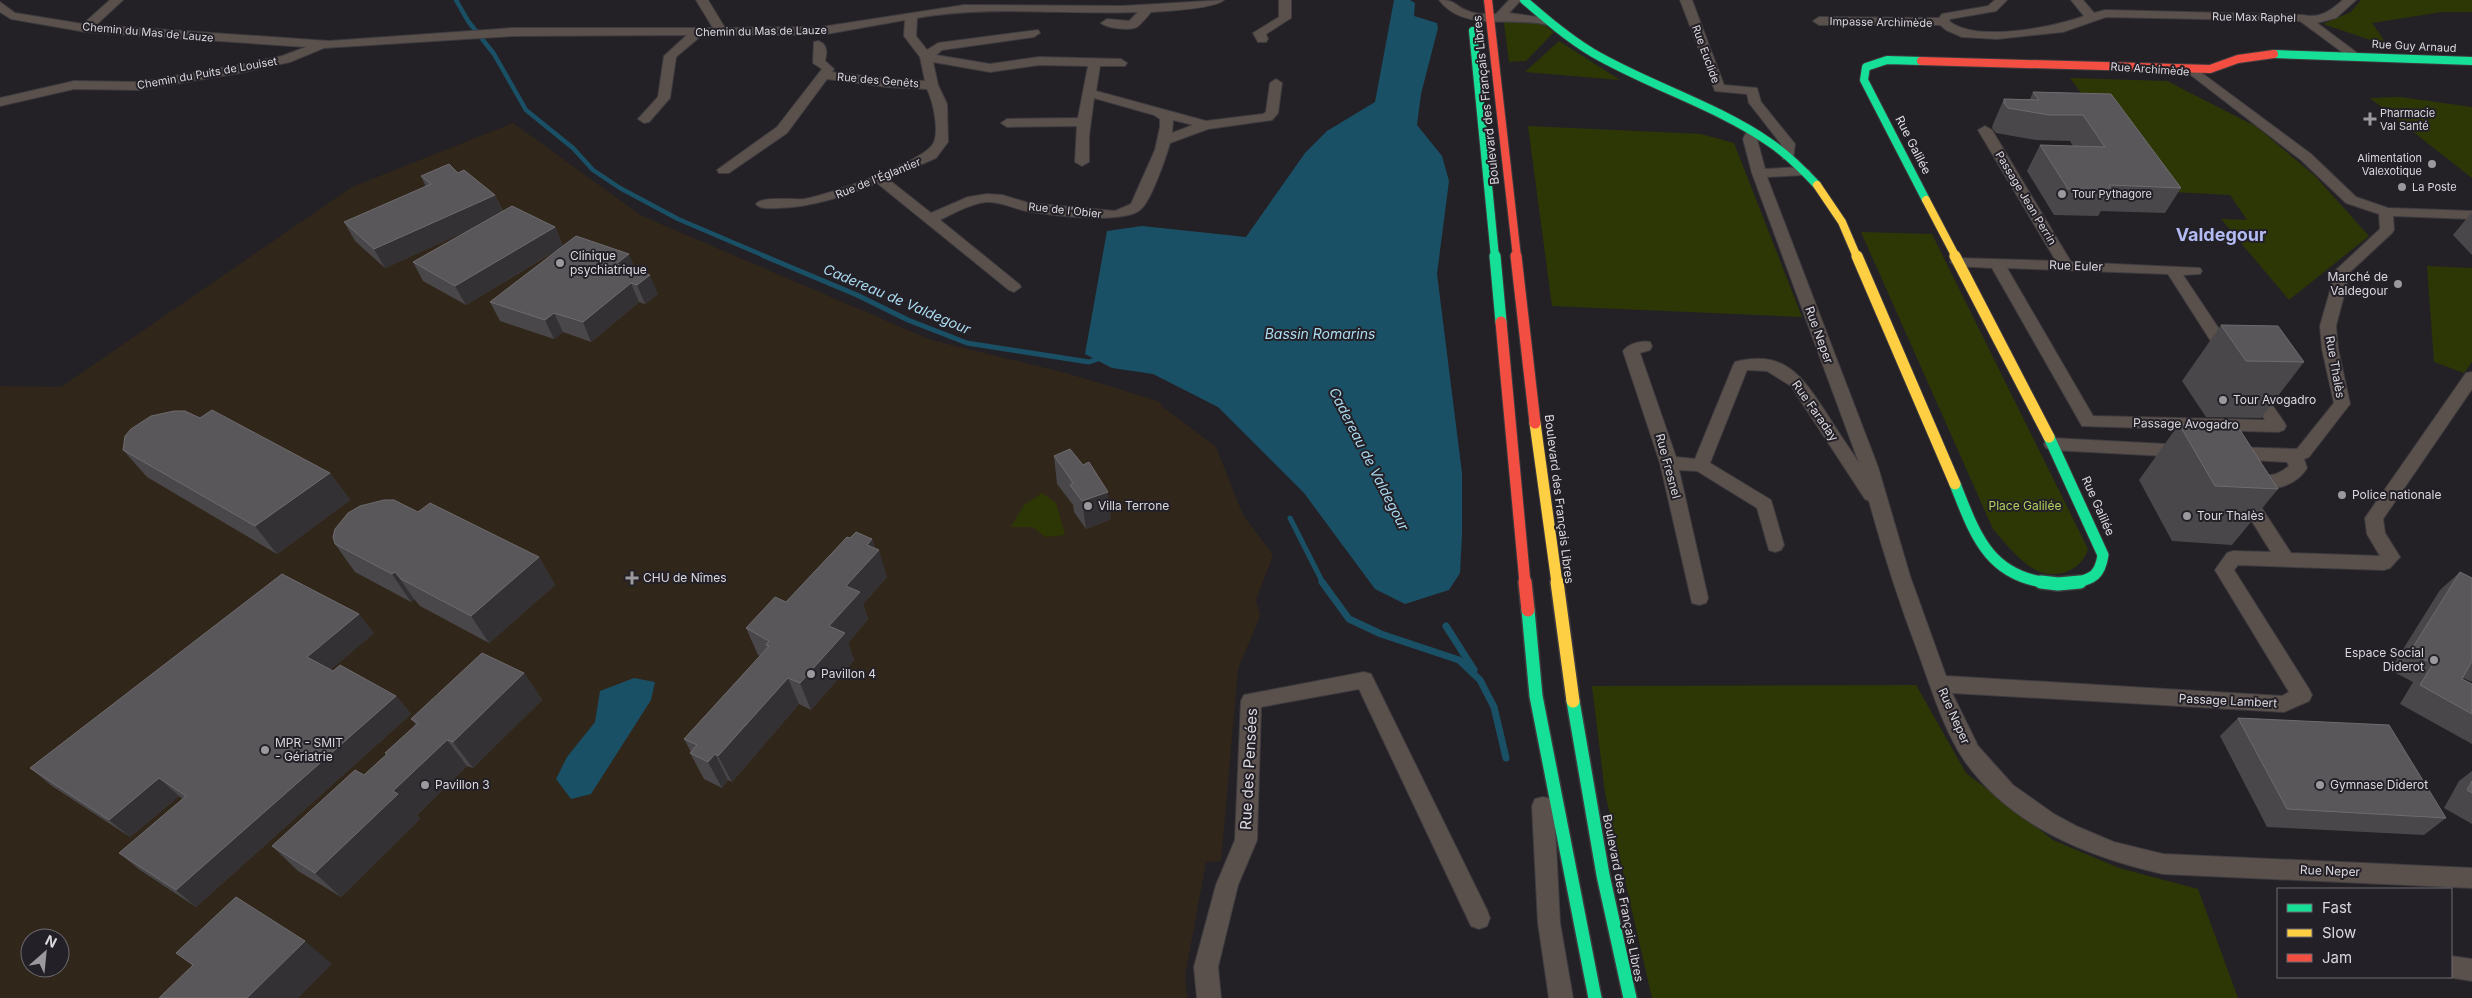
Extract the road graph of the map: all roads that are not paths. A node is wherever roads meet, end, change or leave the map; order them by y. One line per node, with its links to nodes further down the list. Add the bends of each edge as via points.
1 (117, 0): 26 (street)
2 (702, 0): 27 (street)
3 (1218, 0): 16 (street, Chemin du Mas de Lauze)
4 (1285, 0): 30 (street, via 1285,18 1259,33)
5 (1445, 0): 20 (street)
6 (1470, 0): 20 (street, Boulevard des Français Libres)
7 (1488, 0): 18 (street, Boulevard des Français Libres)
8 (1515, 0): 18 (street)
9 (1524, 0): 21 (street)
10 (1686, 0): 53 (street, Rue Euclide, via 1719,88 1753,91 1755,103 1788,144)
11 (2000, 0): 24 (street, via 1992,9 1954,13 1946,16)
12 (2077, 0): 19 (street)
13 (2350, 0): 23 (street, via 2332,16)
14 (0, 5): 26 (street, Chemin du Mas de Lauze, via 11,16)
15 (939, 5): 16 (street, Chemin du Mas de Lauze); 17 (street, Chemin du Mas de Lauze)
16 (1147, 10): 25 (street, via 1132,25)
17 (911, 16): 27 (street, Chemin du Mas de Lauze, via 821,31); 34 (street, Rue de l'Églantier, via 910,36)
18 (1494, 17): 20 (street); 21 (street, via 1528,17); 90 (street, Boulevard des Français Libres, via 1525,336 1554,572 1577,734)
19 (2091, 17): 23 (street, Rue Max Raphel, via 2105,13 2303,18); 24 (street, via 2063,28 1997,34 1962,33)
20 (1472, 18): 82 (street, Boulevard des Français Libres)
21 (1548, 21): 51 (street, via 1593,53)
22 (1819, 21): 24 (street, Impasse Archimède)
23 (2307, 21): 33 (street, Rue Max Raphel)
24 (1943, 22)
25 (1107, 23)
26 (86, 28): 32 (street, Chemin du Mas de Lauze, via 302,42)
27 (721, 31): 28 (street, Chemin du Mas de Lauze)
28 (698, 32): 32 (street, Chemin du Mas de Lauze, via 487,33); 46 (street, via 670,56 664,98)
29 (1034, 33): 34 (street, via 938,47)
30 (1262, 39)
31 (818, 45): 40 (street, Rue des Genêts, via 821,52 819,63 828,69)
32 (318, 47): 44 (street, Chemin du Puits de Louiset, via 286,59 245,68 139,86 74,85)
33 (2354, 55): 35 (street, Rue Guy Arnaud); 39 (street, via 2261,54 2240,57 2210,69)
34 (926, 57): 36 (street, via 990,68 1039,61); 42 (street, Rue de l'Églantier)
35 (2472, 61)
36 (1095, 62): 37 (street); 43 (street)
37 (1121, 63)
38 (1866, 67): 39 (street, Rue Archimède, via 1887,60); 63 (street, Rue Galilée, via 1864,80)
39 (2191, 69): 60 (street, Rue Archimède, via 2306,156 2351,200)
40 (824, 75): 42 (street, Rue des Genêts); 55 (street, Rue des Genêts, via 782,130)
41 (1276, 83): 49 (street, via 1272,113 1267,117)
42 (932, 85): 58 (street, Rue de l'Églantier, via 940,104 941,142 932,155)
43 (1089, 93): 45 (street); 48 (street)
44 (0, 102)
45 (1157, 111): 49 (street); 52 (street, Rue de l'Obier, via 1167,122)
46 (644, 119)
47 (1007, 122): 48 (street)
48 (1083, 122): 54 (street)
49 (1206, 125): 52 (street)
50 (1985, 130): 65 (street, Passage Jean Perrin)
51 (1753, 132): 53 (street, Rue Galilée); 57 (street, Rue Neper, via 1750,139)
52 (1164, 141): 62 (street, Rue de l'Obier, via 1137,206 1128,212 1115,215 1027,207 987,198 972,200)
53 (1788, 156): 56 (street, Rue Galilée)
54 (1082, 162)
55 (724, 170)
56 (1803, 171): 57 (street); 71 (street, Rue Galilée, via 1816,183 1842,222 1982,546 2001,564 2022,577 2076,584 2093,578 2102,567 2104,553)
57 (1759, 173): 77 (street, Rue Neper, via 1869,467)
58 (878, 178): 59 (street, Rue de l'Églantier, via 832,196 803,203); 62 (street)
59 (763, 204)
60 (2386, 212): 61 (street); 73 (street, Rue Thalès, via 2387,230 2343,270 2328,326 2342,404 2303,454)
61 (2472, 215)
62 (930, 219): 68 (street)
63 (1958, 262): 64 (street, Rue Euler); 71 (street, Rue Galilée)
64 (1997, 263): 65 (street, Rue Euler); 66 (street, Passage Avogadro, via 2088,422 2278,426)
65 (2066, 266): 66 (street, Rue Euler)
66 (2172, 270): 67 (street, Rue Euler)
67 (2195, 271)
68 (1014, 287)
69 (1644, 346): 74 (street, Rue Fresnel, via 1631,351)
70 (2472, 377): 79 (street, Passage Lambert, via 2374,518 2376,534 2391,557 2384,563)
71 (2052, 444): 72 (street)
72 (2124, 448): 73 (street); 75 (street)
73 (2294, 456): 79 (street, via 2298,468 2281,482 2236,482)
74 (1669, 463): 76 (street); 80 (street, Rue Fresnel)
75 (2156, 464)
76 (1702, 465): 77 (street, Rue Faraday, via 1741,366 1756,362 1783,369 1797,382); 78 (street, via 1764,504)
77 (1879, 505): 81 (street, Rue Neper)
78 (1775, 545)
79 (2285, 560): 81 (street, Passage Lambert, via 2233,558 2224,570 2302,695 2284,704)
80 (1699, 598)
81 (1939, 684): 83 (street, Rue Neper, via 1953,721 1970,752 1995,780 2017,802 2042,819 2098,848 2163,864)
82 (1536, 696): 88 (street, via 1549,923); 89 (street, Boulevard des Français Libres)
83 (2472, 878)
84 (1479, 918): 87 (street, Rue des Pensées, via 1364,680 1251,701 1246,840 1227,885 1206,967)
85 (2452, 967): 86 (street)
86 (2472, 970)
87 (1209, 998)
88 (1561, 998)
89 (1595, 998)
90 (1630, 998)

